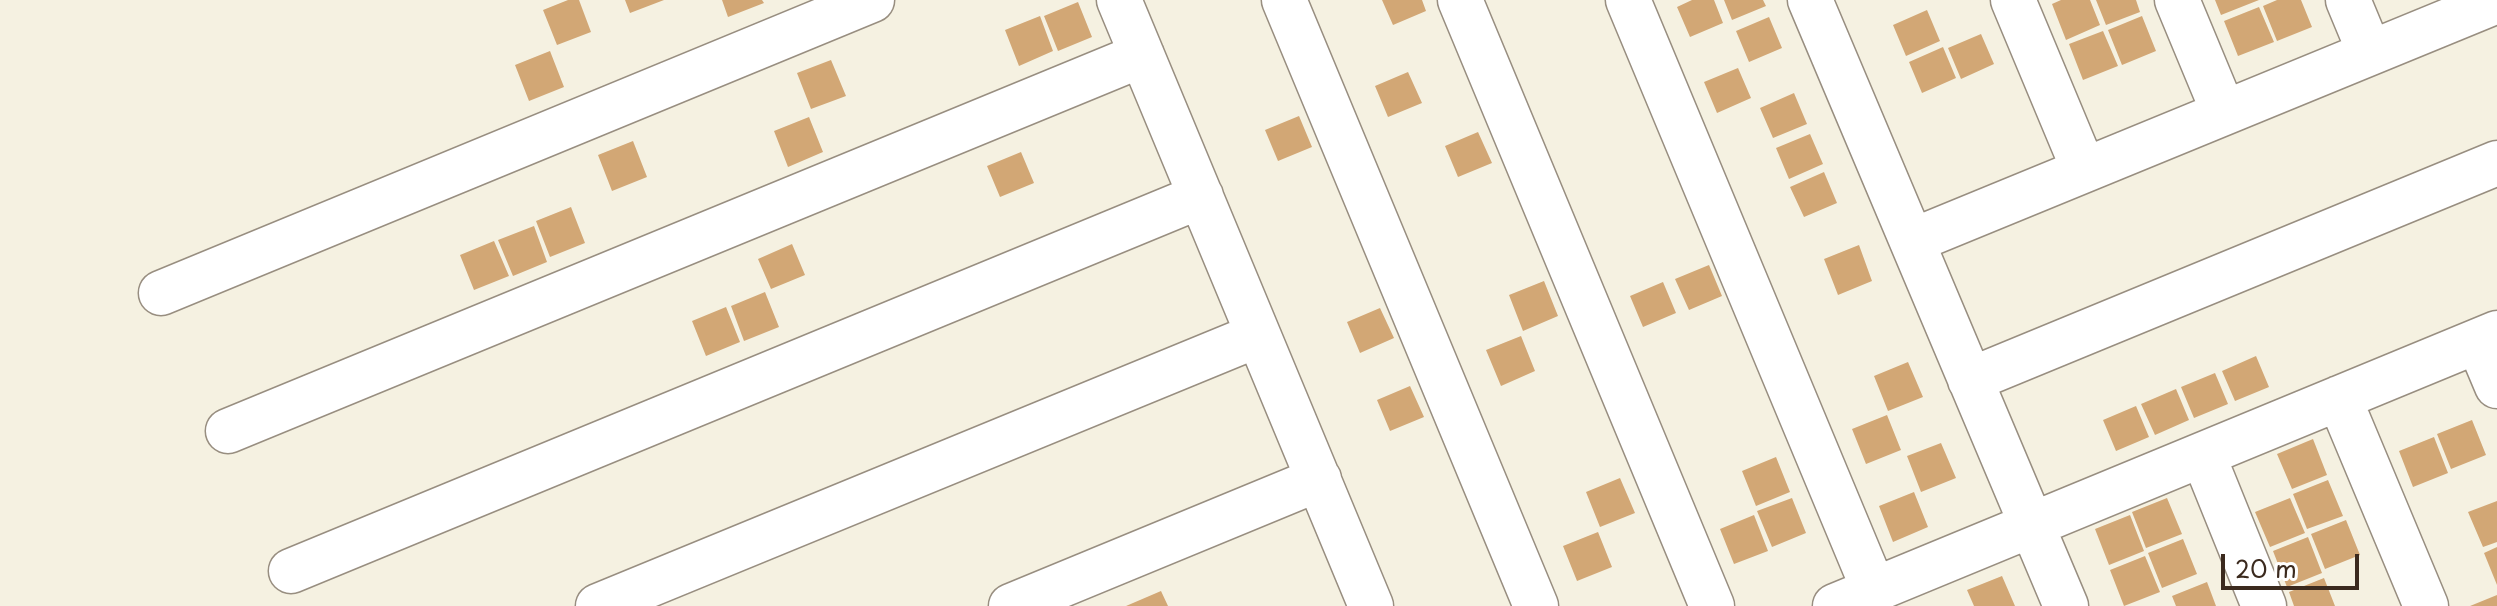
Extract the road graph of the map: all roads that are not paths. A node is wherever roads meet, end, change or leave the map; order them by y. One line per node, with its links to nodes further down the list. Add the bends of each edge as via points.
1 (872, 0): 18 (street)
2 (1119, 0): 12 (street)
3 (1284, 0): 33 (street)
4 (1460, 0): 34 (street)
5 (1628, 0): 29 (street)
6 (1810, 0): 17 (street)
7 (2013, 0): 15 (street)
8 (2177, 0): 13 (street)
9 (2348, 0): 11 (street)
10 (2495, 1): 11 (street)
11 (2370, 53): 13 (street)
12 (1142, 55): 16 (street); 24 (street)
13 (2224, 113): 15 (street)
14 (2497, 163): 21 (street)
15 (2084, 170): 17 (street)
16 (1201, 196): 19 (street); 28 (street)
17 (1912, 241): 21 (street)
18 (161, 293)
19 (1258, 335): 26 (street); 30 (street)
20 (2488, 337): 22 (street); 23 (street)
21 (1970, 380): 27 (street)
22 (2497, 386)
23 (2339, 398): 25 (street); 37 (street)
24 (228, 431)
25 (2203, 455): 27 (street); 36 (street)
26 (1319, 479): 31 (street); 32 (street)
27 (2031, 525): 29 (street); 35 (street)
28 (291, 571)
29 (1855, 598)
30 (598, 606)
31 (1011, 606)
32 (1371, 606)
33 (1536, 606)
34 (1712, 606)
35 (2066, 606)
36 (2264, 606)
37 (2426, 606)

